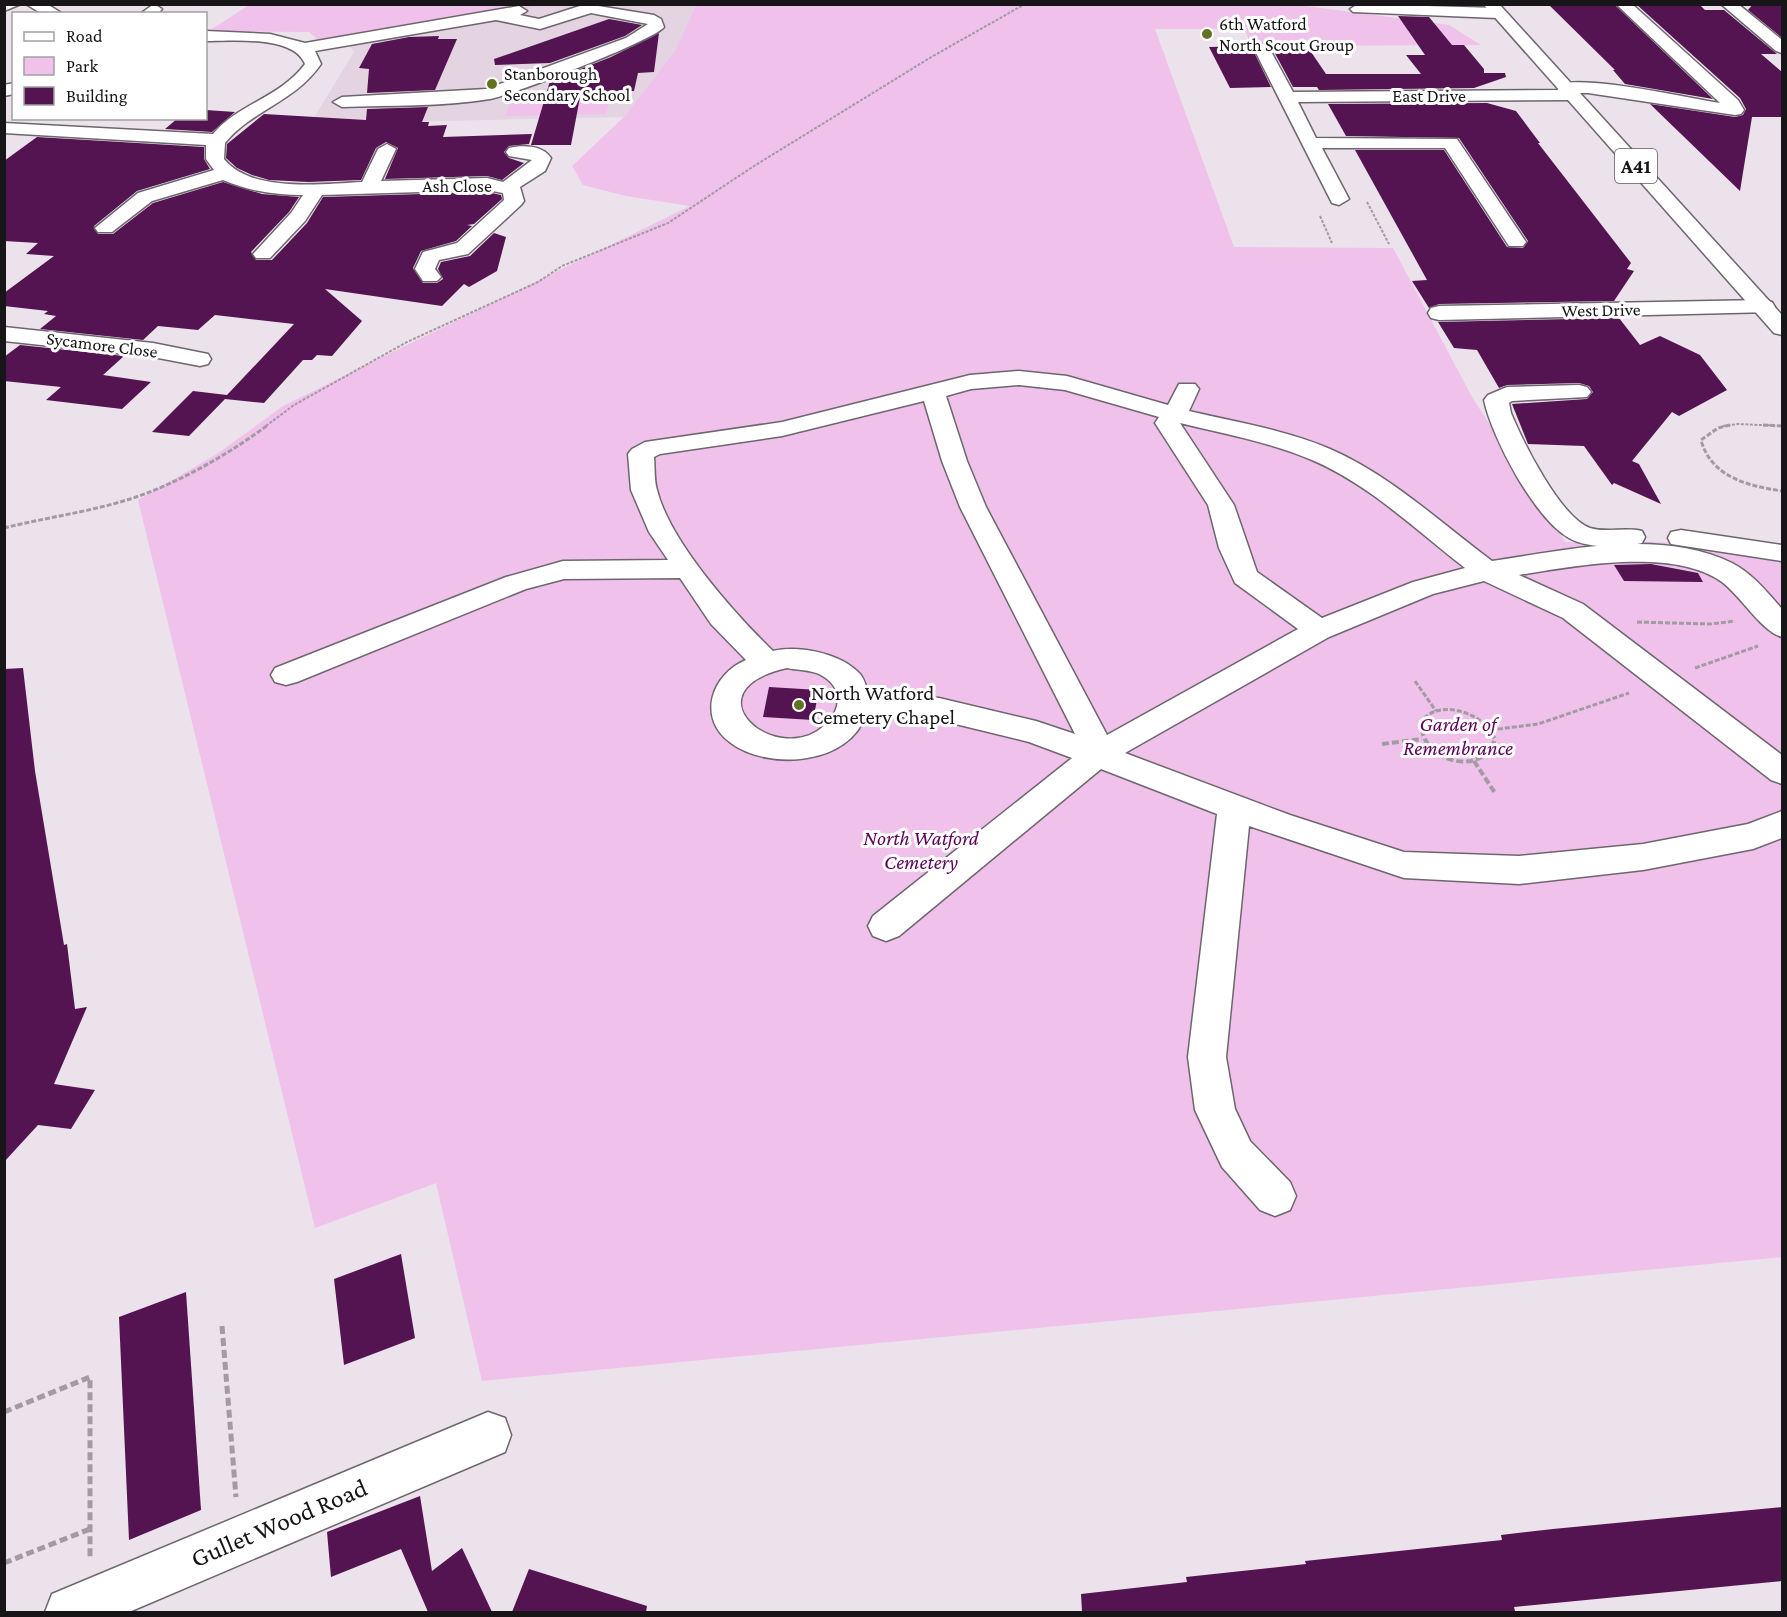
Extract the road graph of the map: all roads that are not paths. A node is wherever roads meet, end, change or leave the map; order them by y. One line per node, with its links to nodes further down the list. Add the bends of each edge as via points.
1 (14, 4): 7 (main road)
2 (33, 4): 10 (main road)
3 (556, 4): 11 (main road)
4 (1623, 4): 16 (main road, East Drive, via 1734,110 1588,88)
5 (1728, 4): 15 (main road)
6 (589, 6): 11 (main road, via 540,24); 18 (main road, via 649,18 656,22 656,27 632,41 489,93)
7 (4, 7)
8 (1358, 9): 9 (main road)
9 (1493, 9): 16 (main road, A41)
10 (51, 12)
11 (496, 15): 14 (main road)
12 (207, 36): 14 (main road, via 260,39)
13 (1261, 47): 17 (main road)
14 (303, 48): 21 (main road, via 311,59 310,70)
15 (1782, 48)
16 (1568, 91): 17 (main road, East Drive); 35 (main road, A41)
17 (1287, 97): 22 (main road)
18 (342, 102)
19 (4, 128): 20 (main road)
20 (27, 129): 21 (main road); 23 (main road)
21 (218, 140): 26 (main road, via 214,157)
22 (1310, 143): 30 (main road); 32 (main road, via 1451,143)
23 (4, 145)
24 (387, 149): 27 (main road)
25 (515, 152): 28 (main road, via 530,152 542,158 538,167)
26 (225, 173): 29 (main road, Ash Close, via 243,182 271,187); 31 (main road, via 145,197)
27 (369, 187): 28 (main road, Ash Close); 29 (main road, Ash Close)
28 (508, 187): 34 (main road, Ash Close, via 514,191 514,201 463,248 430,256 425,269)
29 (317, 189): 33 (main road, via 298,217)
30 (1340, 199)
31 (105, 228)
32 (1516, 242)
33 (263, 254)
34 (430, 277)
35 (1764, 307): 36 (main road, West Drive); 37 (main road, A41)
36 (1439, 313)
37 (1782, 328)
38 (4, 334): 39 (main road, Sycamore Close)
39 (200, 359)
40 (1187, 389): 43 (main road)
41 (933, 392): 43 (main road, via 970,382 1019,378 1066,383); 46 (main road, via 782,429 654,447 641,454 644,490 662,532); 54 (main road, via 958,471 1003,566 1078,704)
42 (1579, 392): 44 (main road, via 1507,394 1496,400 1496,411 1506,435 1525,468 1570,528 1596,536 1678,538)
43 (1173, 414): 47 (main road, via 1322,455 1366,479); 49 (main road, via 1167,423 1221,505 1245,578)
44 (1782, 553)
45 (1580, 559): 47 (main road); 48 (main road, via 1570,576 1568,594); 50 (main road, via 1696,559 1721,569 1747,587)
46 (688, 569): 51 (main road, via 721,617); 52 (main road, via 563,570 516,583)
47 (1487, 572): 48 (main road); 49 (main road, via 1423,588)
48 (1579, 616): 55 (main road)
49 (1319, 630): 54 (main road)
50 (1773, 630)
51 (766, 662): 53 (main road, via 808,658 828,664 854,687); 53 (main road, via 735,681 725,710 731,724 759,745 802,748 822,742 852,718)
52 (286, 675)
53 (856, 703): 54 (main road, via 939,708 1036,732)
54 (1099, 754): 56 (main road); 58 (main road)
55 (1782, 772)
56 (1234, 808): 57 (main road, via 1404,865 1519,870 1643,857 1753,836); 59 (main road, via 1208,1057 1215,1110 1236,1154)
57 (1782, 824)
58 (886, 926)
59 (1275, 1196)
60 (488, 1435): 61 (main road, Gullet Wood Road)
61 (80, 1608)

